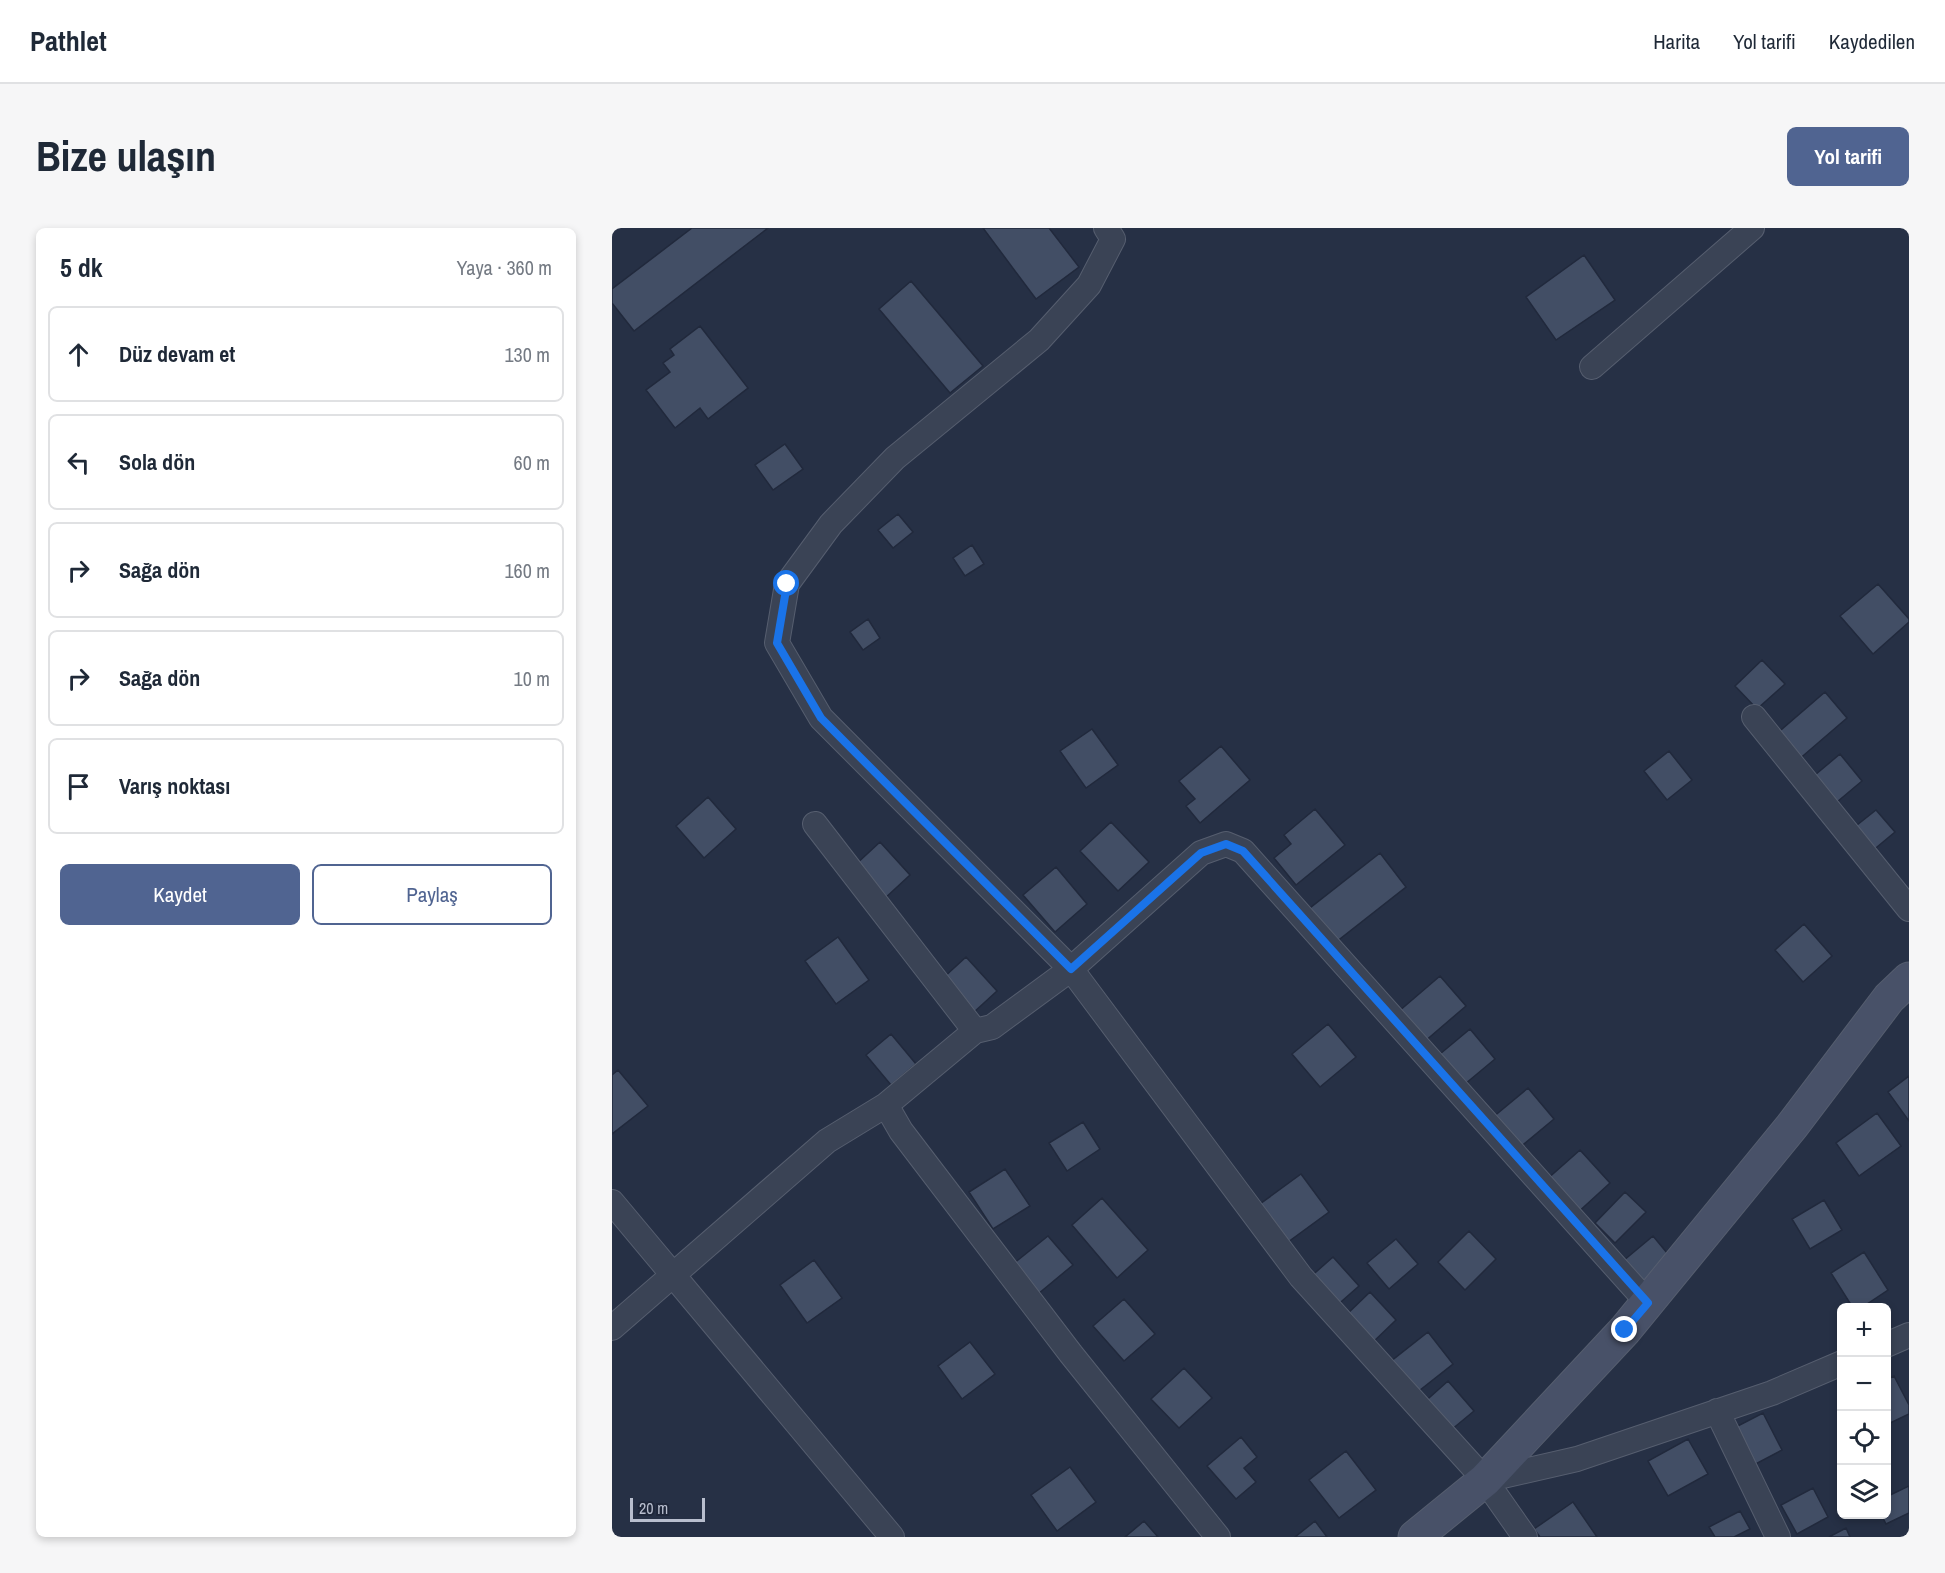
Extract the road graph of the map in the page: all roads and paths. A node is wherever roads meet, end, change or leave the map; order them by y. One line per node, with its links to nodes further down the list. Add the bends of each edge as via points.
1 (1106, 228): 7 (street, via 1113,239 1089,285 1039,340 895,458 831,524 787,584 777,643 821,718)
2 (1752, 228): 3 (street)
3 (1592, 367)
4 (1754, 717): 6 (street)
5 (815, 824): 9 (street)
6 (1909, 909)
7 (1071, 969): 9 (street, via 992,1027); 13 (street, via 1201,853 1226,844 1243,851); 19 (street, via 1301,1276)
8 (1909, 979): 13 (street, via 1889,998 1792,1126)
9 (975, 1031): 10 (street)
10 (886, 1105): 12 (street, via 826,1141); 21 (street, via 901,1131 1064,1345)
11 (612, 1202): 12 (street)
12 (673, 1275): 14 (street); 20 (street)
13 (1648, 1303): 19 (street)
14 (612, 1328)
15 (1909, 1335): 16 (street)
16 (1891, 1343)
17 (1837, 1366): 18 (street)
18 (1717, 1411): 19 (street, via 1577,1459); 24 (street)
19 (1485, 1480): 22 (street); 23 (street)
20 (892, 1537)
21 (1218, 1537)
22 (1415, 1537)
23 (1525, 1537)
24 (1778, 1537)

